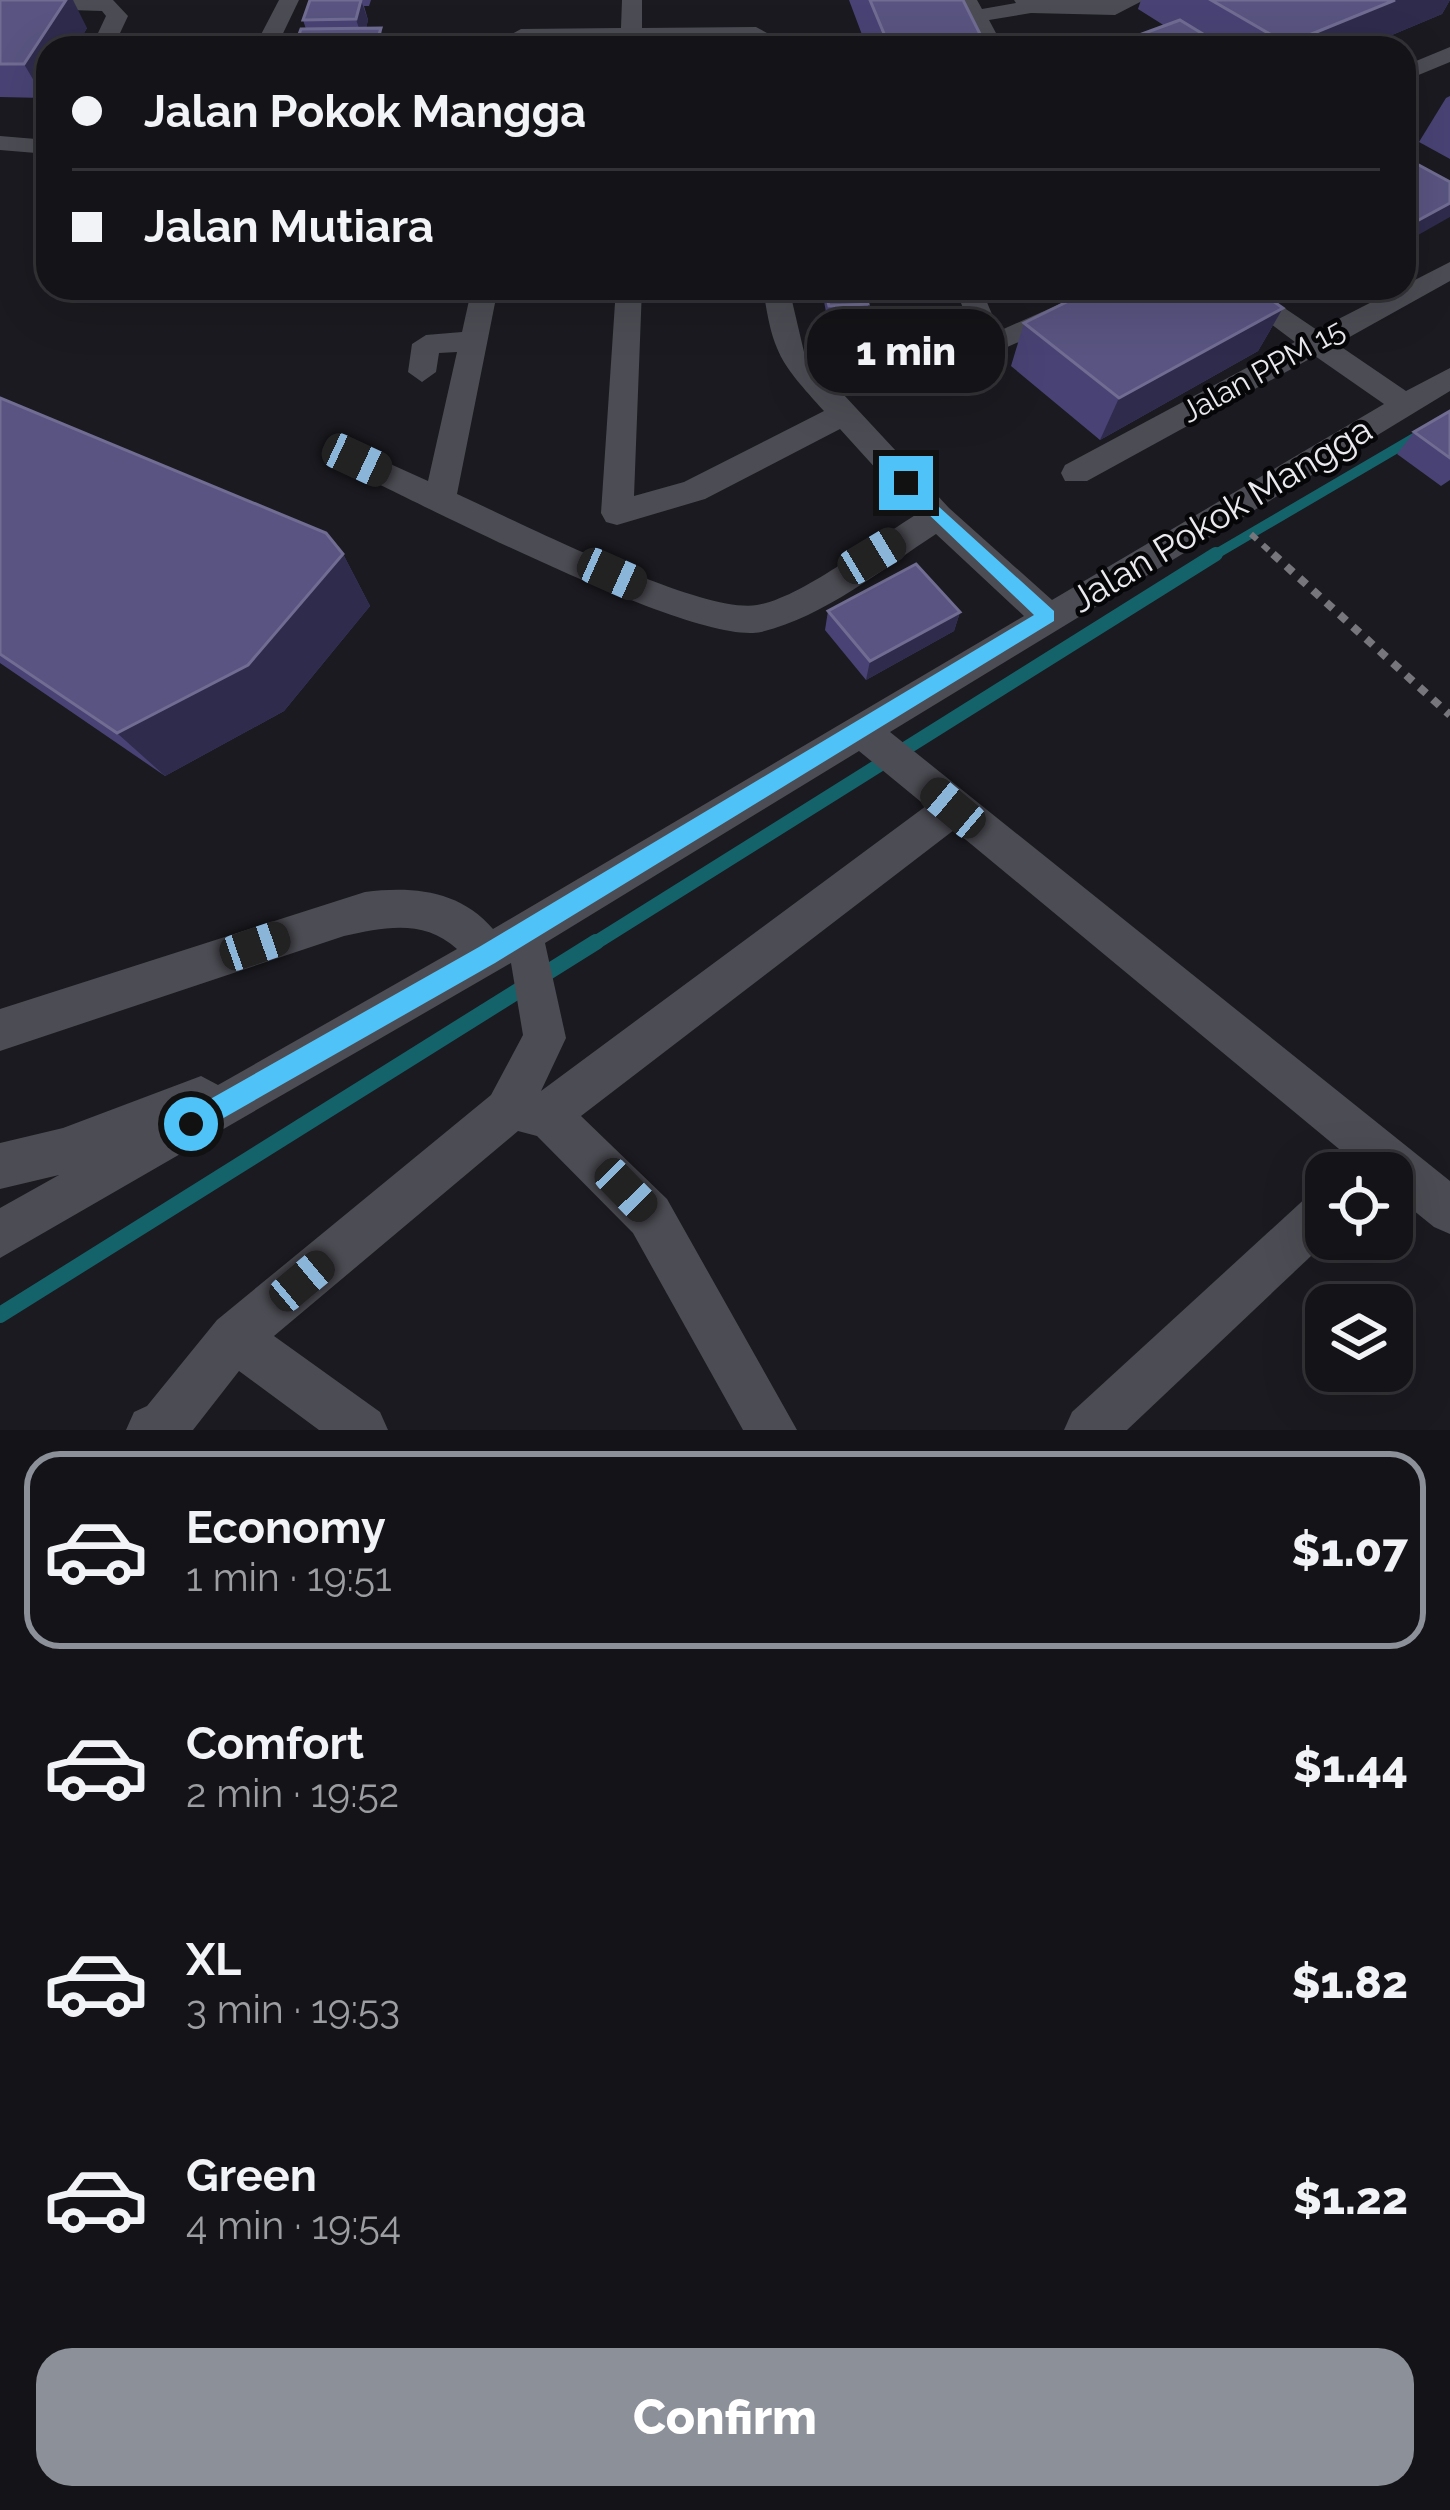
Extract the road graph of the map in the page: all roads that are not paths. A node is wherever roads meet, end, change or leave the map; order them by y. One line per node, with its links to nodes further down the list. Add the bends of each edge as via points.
1 (289, 0): 11 (street)
2 (632, 0): 13 (street)
3 (1133, 0): 5 (street, via 1115,9)
4 (40, 1): 6 (street); 10 (street, via 108,5 117,16)
5 (1028, 3): 7 (street)
6 (13, 5)
7 (971, 8): 15 (street)
8 (755, 32): 14 (street)
9 (521, 34): 12 (street)
10 (108, 36)
11 (271, 36)
12 (552, 36)
13 (631, 36)
14 (700, 36)
15 (986, 36)
16 (1450, 54): 17 (street)
17 (1416, 69)
18 (0, 143): 19 (street)
19 (36, 146)
20 (1450, 270): 21 (street, Jalan PPM 15)
21 (1416, 288)
22 (483, 300): 29 (street)
23 (628, 300): 38 (street)
24 (778, 300): 34 (street, via 792,357)
25 (972, 300): 26 (street, via 986,336 1001,343)
26 (1093, 300)
27 (1255, 300): 30 (street)
28 (1395, 300): 30 (street, Jalan PPM 15)
29 (476, 341): 31 (street, via 427,344); 37 (street)
30 (1317, 342): 33 (street); 36 (street, Jalan PPM 15)
31 (422, 372)
32 (1450, 377): 33 (street, Jalan Pokok Mangga)
33 (1406, 405): 41 (street, Jalan Pokok Mangga)
34 (842, 415): 38 (street, via 694,491); 39 (street)
35 (357, 460): 37 (street)
36 (1076, 473)
37 (440, 500): 40 (street)
38 (617, 513): 40 (street)
39 (938, 517): 40 (street, via 751,621 703,614); 41 (street)
40 (612, 574)
41 (1047, 616): 42 (street, Jalan Pokok Mangga)
42 (884, 750): 43 (street); 44 (street, Jalan Pokok Mangga)
43 (953, 808): 47 (street); 48 (street)
44 (513, 949): 45 (street, via 444,914 379,908); 46 (street, Jalan Pokok Mangga); 47 (street, via 545,1038)
45 (0, 1030)
46 (305, 1057): 49 (street, via 63,1151); 53 (street, Jalan Pokok Mangga)
47 (527, 1113): 54 (street); 57 (street, via 650,1216)
48 (1359, 1152)
49 (0, 1166)
50 (1413, 1189): 51 (street)
51 (1450, 1211)
52 (1305, 1230): 58 (street)
53 (0, 1234)
54 (234, 1337): 55 (street); 56 (street)
55 (160, 1429)
56 (362, 1430)
57 (771, 1430)
58 (1090, 1430)

